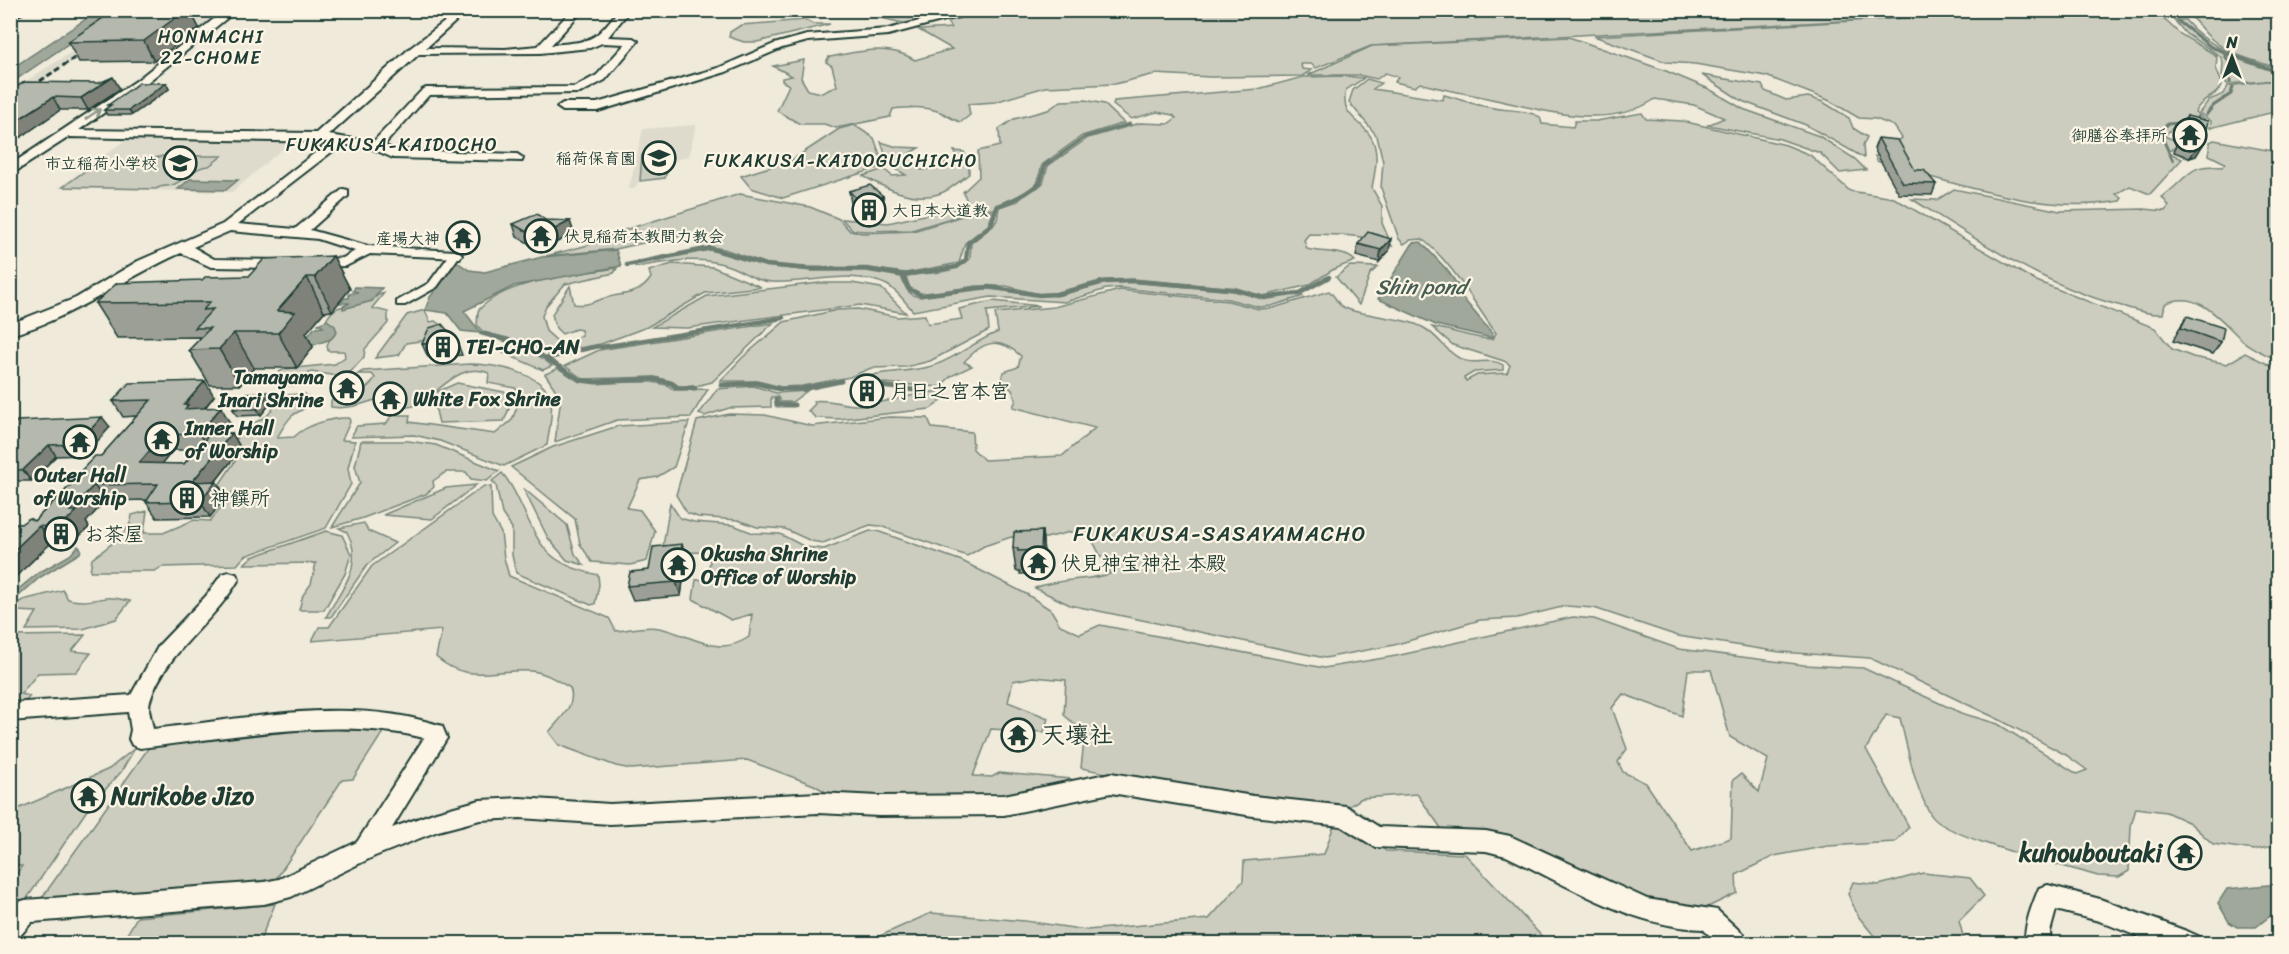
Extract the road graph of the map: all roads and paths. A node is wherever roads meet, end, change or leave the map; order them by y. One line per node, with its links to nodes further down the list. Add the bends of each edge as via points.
1 (232, 10): 10 (street, one-way to 1, via 140,83)
2 (578, 10): 7 (street)
3 (625, 10): 6 (street)
4 (978, 10): 9 (street, via 888,32 807,38 722,70 598,106 563,107)
5 (451, 20): 8 (street)
6 (600, 40): 7 (street, via 590,45); 9 (street, via 633,41 600,81)
7 (540, 50): 8 (street)
8 (413, 51): 11 (street)
9 (576, 91): 13 (street, via 426,92)
10 (65, 133): 11 (street); 15 (street)
11 (319, 137): 12 (street)
12 (341, 139): 13 (street); 17 (street)
13 (376, 147): 14 (street, via 393,154)
14 (517, 158)
15 (10, 171)
16 (343, 193): 18 (street)
17 (228, 227): 18 (street); 19 (street)
18 (299, 232): 20 (street)
19 (182, 247): 20 (street, via 211,263 346,262); 23 (street, via 143,264 81,301)
20 (368, 250): 21 (street)
21 (455, 255): 22 (street, via 433,285)
22 (401, 303)
23 (10, 330)
24 (229, 579): 25 (street, via 166,651)
25 (138, 703): 26 (street); 27 (street, via 140,739 323,720 397,723 434,732 436,738)
26 (10, 712)
27 (366, 849): 28 (street, via 282,889 25,911); 29 (street, via 480,810 520,808 610,814 818,803 1004,805 1111,783 1253,806 1346,816 1375,837 1486,841 1510,847 1644,910 1674,917 1708,918)
28 (10, 930)
29 (1734, 942)
30 (2038, 944): 31 (street, via 2037,932 2048,896 2100,910)
31 (2190, 944)

